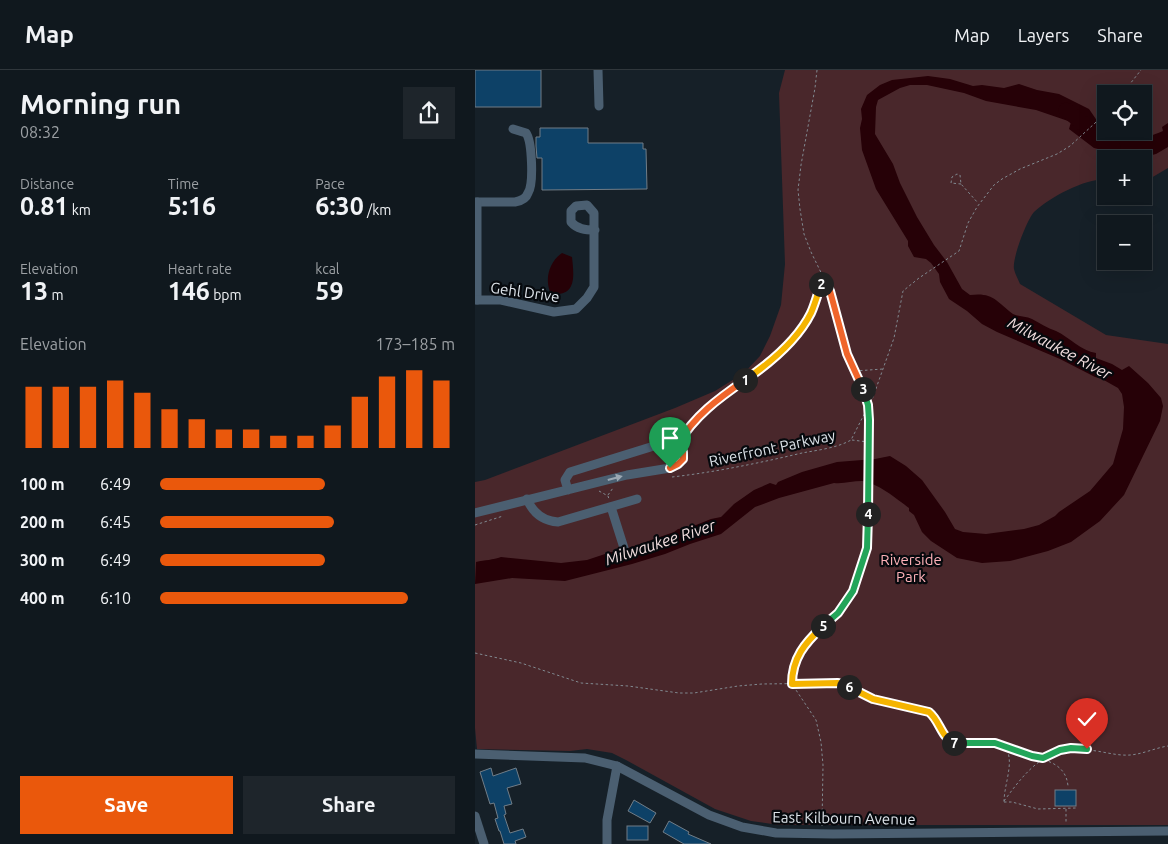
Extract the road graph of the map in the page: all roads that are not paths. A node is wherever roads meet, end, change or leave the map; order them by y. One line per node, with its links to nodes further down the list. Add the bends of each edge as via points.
1 (598, 70): 2 (street)
2 (599, 106)
3 (513, 129): 4 (street, via 526,133 530,143 531,183 528,194 515,202)
4 (476, 202): 6 (street)
5 (595, 230): 6 (street, Gehl Drive, via 594,287 576,309 554,312 501,300)
6 (476, 300)
7 (568, 490): 7 (street, one-way to 7, via 652,469 670,468 683,459 683,452 678,444 670,441 570,472 565,480); 9 (street)
8 (637, 499): 10 (street)
9 (527, 500): 10 (street, via 537,514 552,522); 11 (street)
10 (611, 507): 12 (street)
11 (475, 513)
12 (624, 548)
13 (475, 754): 14 (street, East Kilbourn Avenue, via 585,758)
14 (617, 766): 17 (street, East Kilbourn Avenue, via 709,815 742,826 776,832); 19 (street, via 607,820)
15 (475, 816): 18 (street)
16 (1168, 831): 17 (street, East Kilbourn Avenue)
17 (833, 834): 20 (street)
18 (484, 844)
19 (607, 844)
20 (833, 844)

